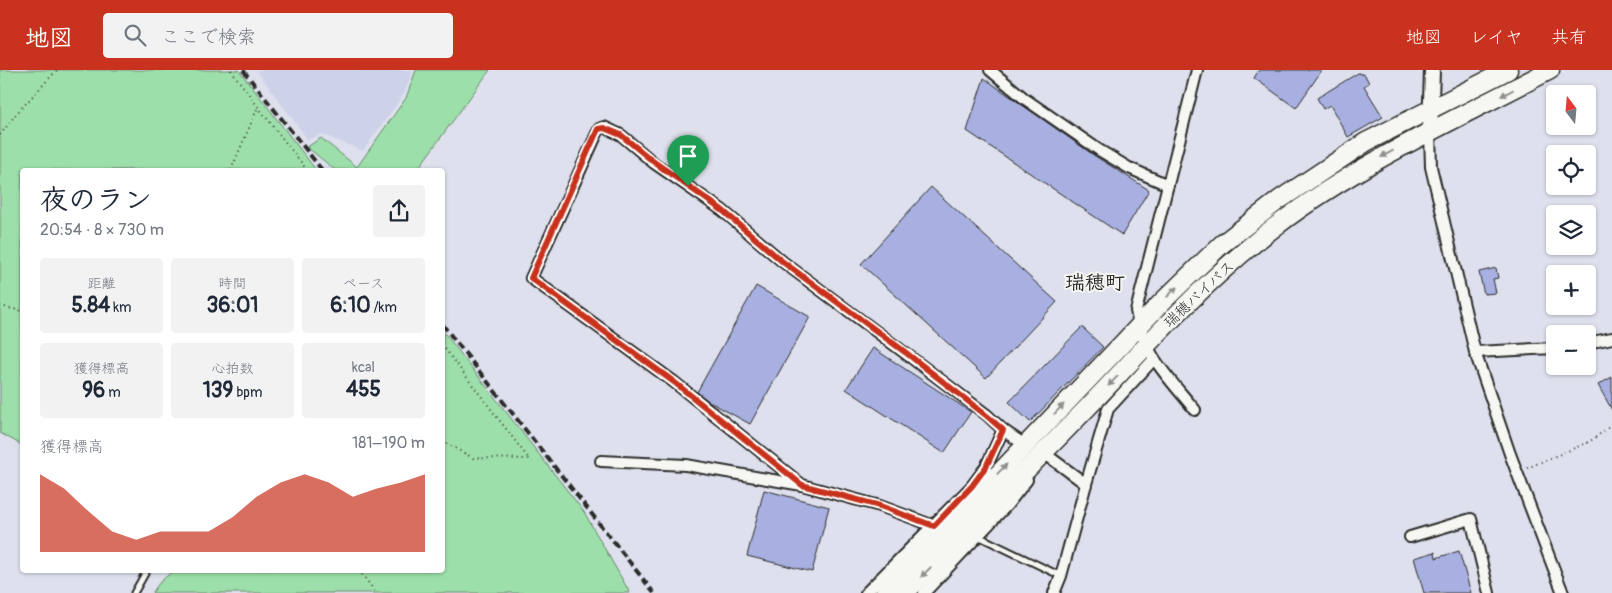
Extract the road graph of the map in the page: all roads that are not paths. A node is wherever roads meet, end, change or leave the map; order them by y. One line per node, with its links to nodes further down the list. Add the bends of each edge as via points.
1 (990, 70): 8 (street, via 1099,150)
2 (1197, 70): 8 (street)
3 (1432, 70): 6 (street)
4 (1508, 70): 6 (highway, 瑞穂バイパス)
5 (1550, 70): 7 (highway, 瑞穂バイパス, one-way to 7)
6 (1432, 109): 7 (street); 9 (highway, 瑞穂バイパス, one-way to 6, via 1222,244 1279,200 1366,142)
7 (1430, 132): 13 (highway, 瑞穂バイパス, one-way to 13, via 1347,177 1276,226 1171,320); 14 (street, via 1431,167)
8 (1168, 185): 9 (street, via 1136,311)
9 (1138, 327): 13 (street); 17 (highway, 瑞穂バイパス, one-way to 9)
10 (1612, 338): 11 (street)
11 (1596, 341)
12 (1546, 348): 14 (street)
13 (1150, 352): 15 (street); 18 (highway, 瑞穂バイパス, one-way to 18); 20 (street, via 1108,409)
14 (1475, 352): 34 (street)
15 (1195, 410)
16 (1003, 430): 17 (street); 21 (street, via 905,352 783,262 722,210 621,135 598,129 531,278 674,382); 22 (street, via 986,467)
17 (1026, 444): 29 (highway, 瑞穂バイパス, one-way to 17)
18 (1051, 449): 20 (street); 23 (street); 30 (highway, 瑞穂バイパス, one-way to 30)
19 (601, 461): 21 (street, via 686,465)
20 (1086, 484): 26 (street)
21 (802, 485): 22 (street, via 880,506)
22 (934, 526): 28 (street)
23 (978, 536): 26 (lane); 31 (street)
24 (1410, 537): 33 (street, via 1471,519)
25 (145, 573): 27 (lane)
26 (1061, 576): 32 (street)
27 (134, 593)
28 (866, 593)
29 (885, 593)
30 (905, 593)
31 (924, 593)
32 (1054, 593)
33 (1489, 593)
34 (1563, 593)

